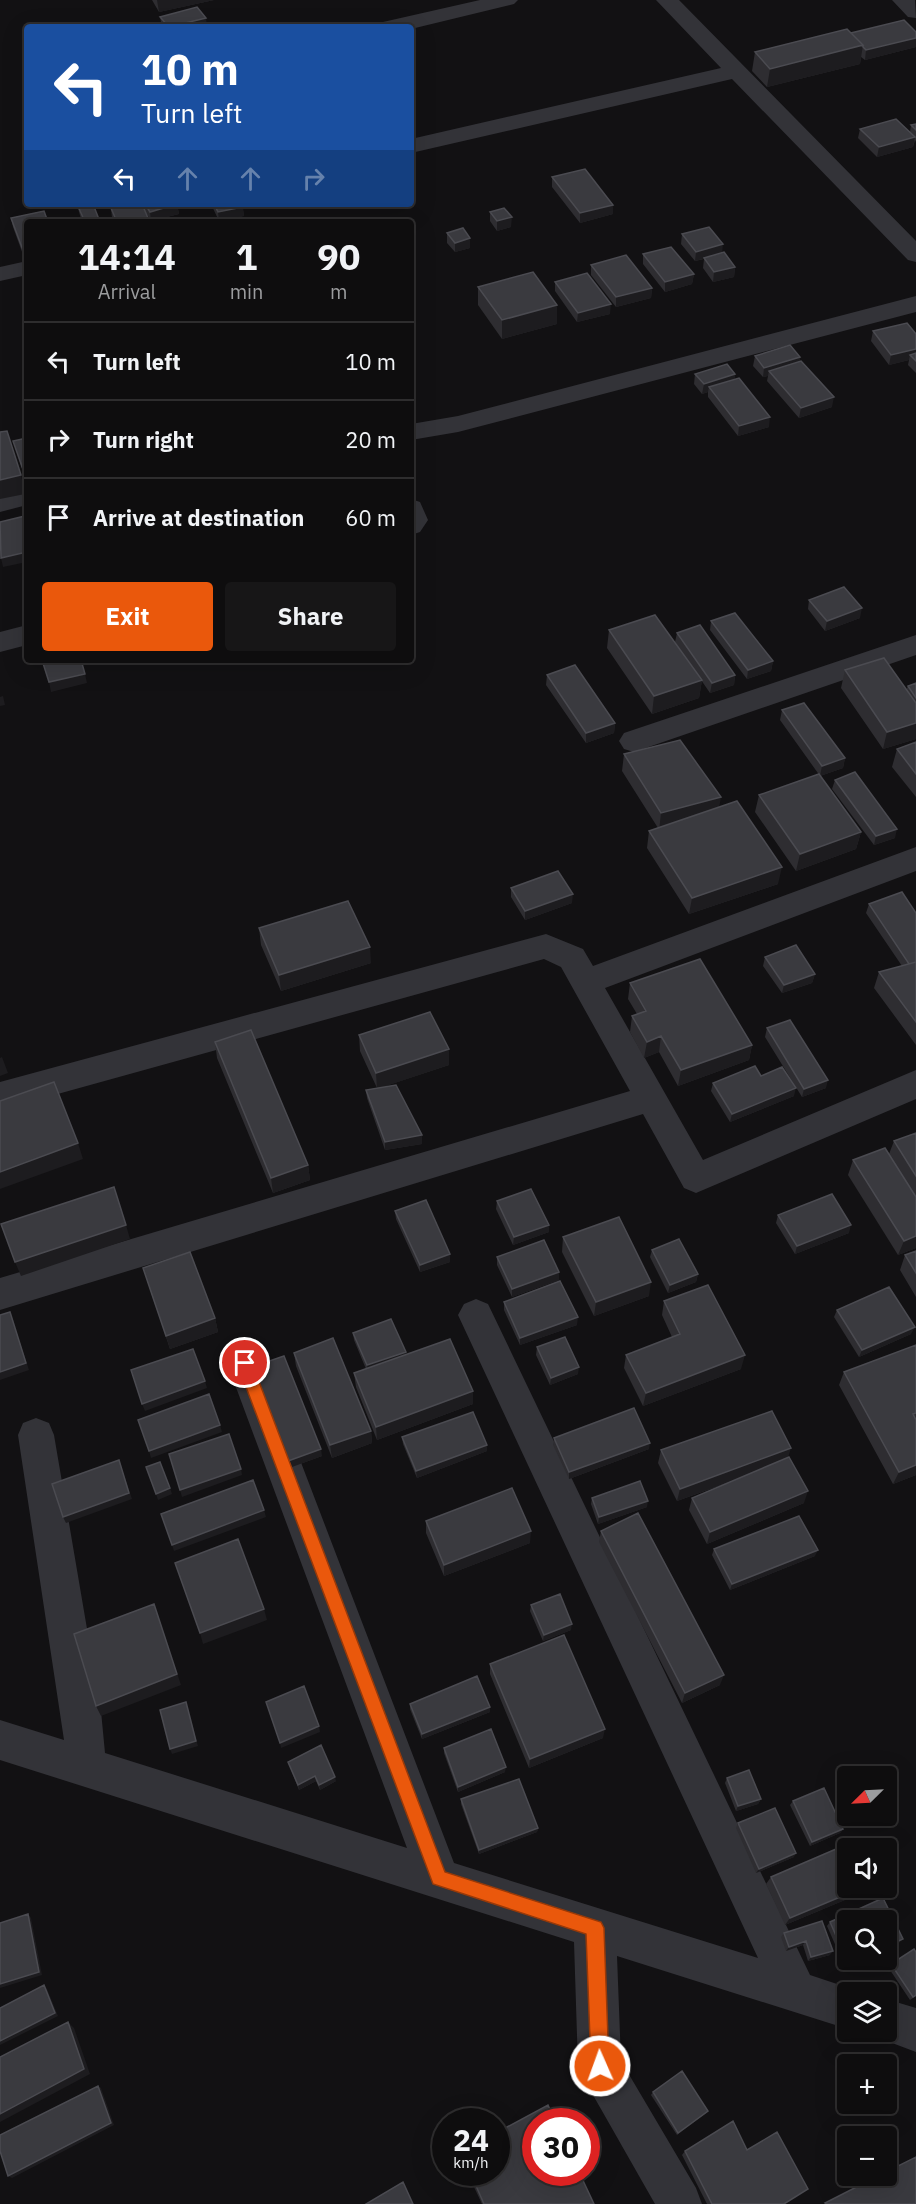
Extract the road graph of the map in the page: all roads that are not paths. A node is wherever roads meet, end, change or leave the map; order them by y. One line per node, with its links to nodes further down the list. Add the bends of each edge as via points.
1 (507, 0): 5 (street)
2 (668, 0): 6 (street)
3 (903, 0): 4 (street)
4 (916, 12)
5 (405, 24)
6 (737, 71): 7 (street); 8 (street)
7 (414, 145)
8 (906, 229): 9 (street)
9 (916, 255)
10 (24, 269): 11 (street)
11 (0, 274)
12 (916, 304): 13 (street, via 458,424)
13 (414, 431)
14 (24, 497): 15 (street)
15 (0, 503)
16 (24, 636): 17 (street)
17 (0, 642)
18 (916, 645): 19 (street)
19 (634, 741)
20 (916, 859): 21 (street)
21 (586, 982): 23 (street, via 572,958 546,946); 24 (street)
22 (916, 1084): 24 (street, via 696,1178)
23 (0, 1096)
24 (651, 1098): 25 (street)
25 (0, 1294)
26 (476, 1315): 33 (street)
27 (245, 1363): 31 (street)
28 (36, 1435): 30 (street, via 81,1711)
29 (0, 1740): 30 (street)
30 (86, 1767): 31 (street)
31 (439, 1878): 32 (street)
32 (595, 1928): 33 (street); 37 (street, via 600,2066)
33 (796, 1992): 34 (street)
34 (837, 2005)
35 (897, 2024): 36 (street)
36 (916, 2030)
37 (680, 2204)

